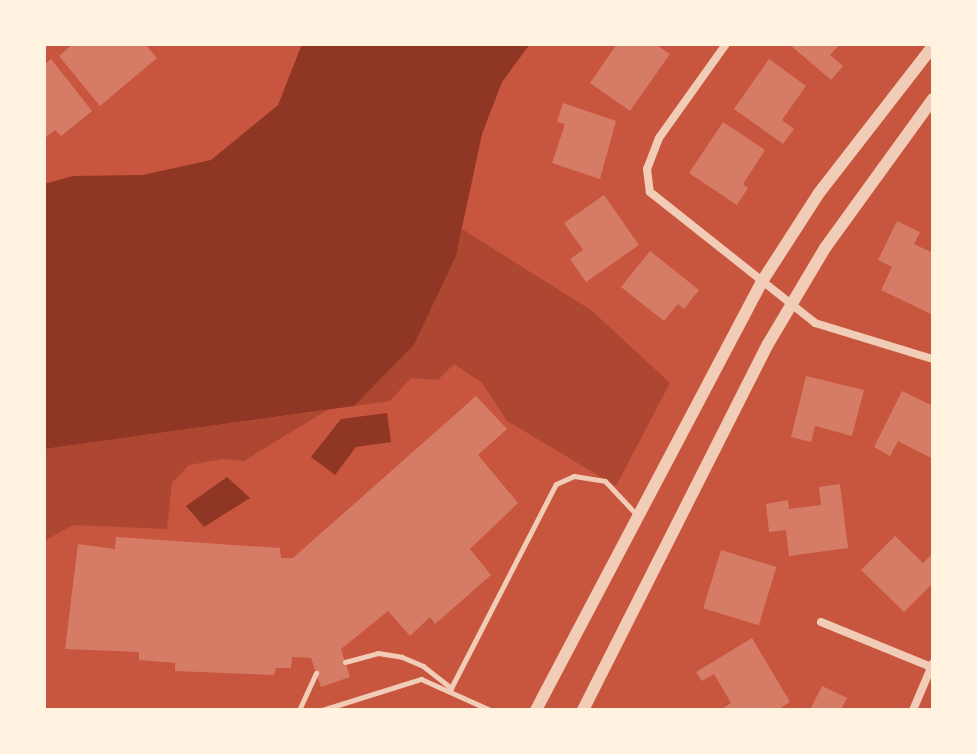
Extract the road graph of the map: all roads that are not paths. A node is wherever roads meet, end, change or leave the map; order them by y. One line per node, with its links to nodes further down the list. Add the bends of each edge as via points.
1 (726, 44): 4 (street, via 659,138 647,169 650,192)
2 (933, 46): 4 (street, via 819,193)
3 (933, 99): 5 (street)
4 (761, 283): 5 (street); 7 (street)
5 (791, 304): 6 (street, via 838,334); 17 (street)
6 (933, 359)
7 (636, 515): 12 (lane, via 605,481 574,476 556,484); 16 (street)
8 (821, 622): 10 (street)
9 (345, 662): 12 (lane, via 378,653 402,657)
10 (932, 665): 18 (street)
11 (316, 673): 13 (lane)
12 (451, 688): 14 (lane, via 421,679); 15 (lane)
13 (299, 710)
14 (322, 710)
15 (490, 710)
16 (536, 710)
17 (583, 710)
18 (913, 710)

